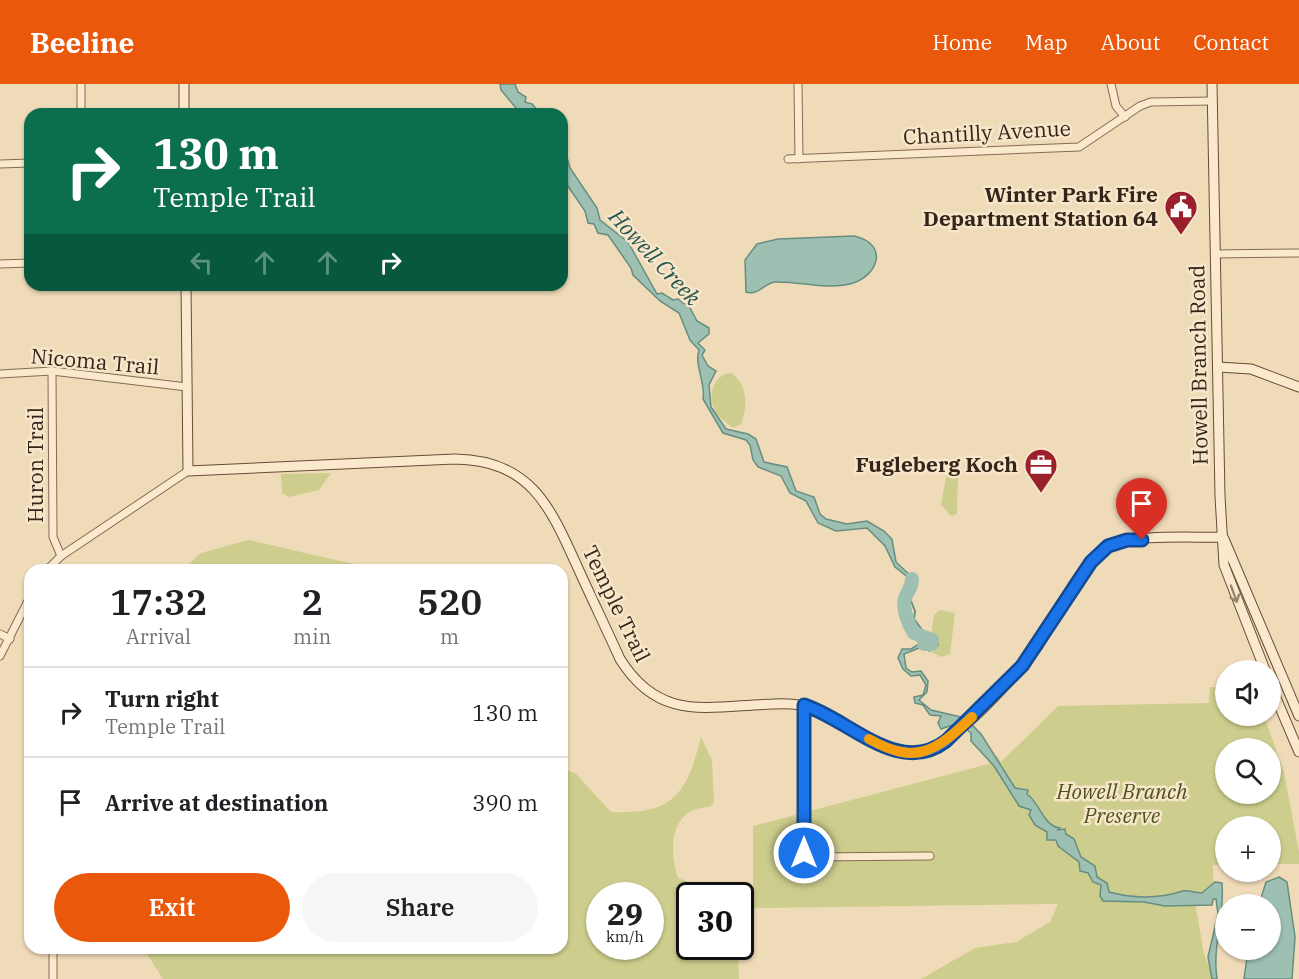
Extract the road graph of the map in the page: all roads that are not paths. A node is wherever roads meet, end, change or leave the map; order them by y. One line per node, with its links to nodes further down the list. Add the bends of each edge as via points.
1 (81, 84): 7 (street)
2 (184, 84): 8 (street)
3 (798, 84): 11 (street)
4 (1111, 84): 9 (street, via 1116,106)
5 (1212, 84): 6 (street, Howell Branch Road)
6 (1212, 101): 9 (street, Chantilly Avenue, via 1151,102); 15 (street, Howell Branch Road)
7 (81, 108)
8 (184, 108)
9 (1125, 117): 11 (street, Chantilly Avenue, via 1079,147)
10 (788, 159): 11 (street, Chantilly Avenue)
11 (799, 159)
12 (24, 163): 13 (street)
13 (0, 164)
14 (1299, 253): 15 (street)
15 (1215, 254): 19 (street, Howell Branch Road)
16 (24, 263): 17 (street)
17 (0, 264)
18 (186, 291): 22 (street)
19 (1218, 367): 23 (street, via 1257,371); 25 (street, Howell Branch Road)
20 (52, 371): 21 (street, Nicoma Trail); 22 (street, Nicoma Trail); 26 (street, Huron Trail, via 53,537)
21 (0, 374)
22 (187, 387): 24 (street)
23 (1299, 387)
24 (188, 471): 26 (street); 33 (street, Temple Trail, via 455,459 494,464 523,479 546,504 620,659 647,693 676,705)
25 (1223, 537): 32 (street, Howell Branch Road, one-way to 32, via 1224,566); 33 (street, Temple Trail, via 1127,540 1108,546 1079,577 1022,666 934,749 907,754); 35 (street, Howell Branch Road)
26 (61, 556): 27 (street)
27 (53, 564)
28 (24, 610): 30 (street)
29 (0, 634): 30 (street)
30 (10, 639): 31 (street)
31 (0, 656)
32 (1261, 660)
33 (804, 705): 37 (street, via 807,858)
34 (1281, 710): 36 (street)
35 (1299, 716)
36 (1299, 752)
37 (930, 856)
38 (53, 954): 39 (street)
39 (53, 979)

